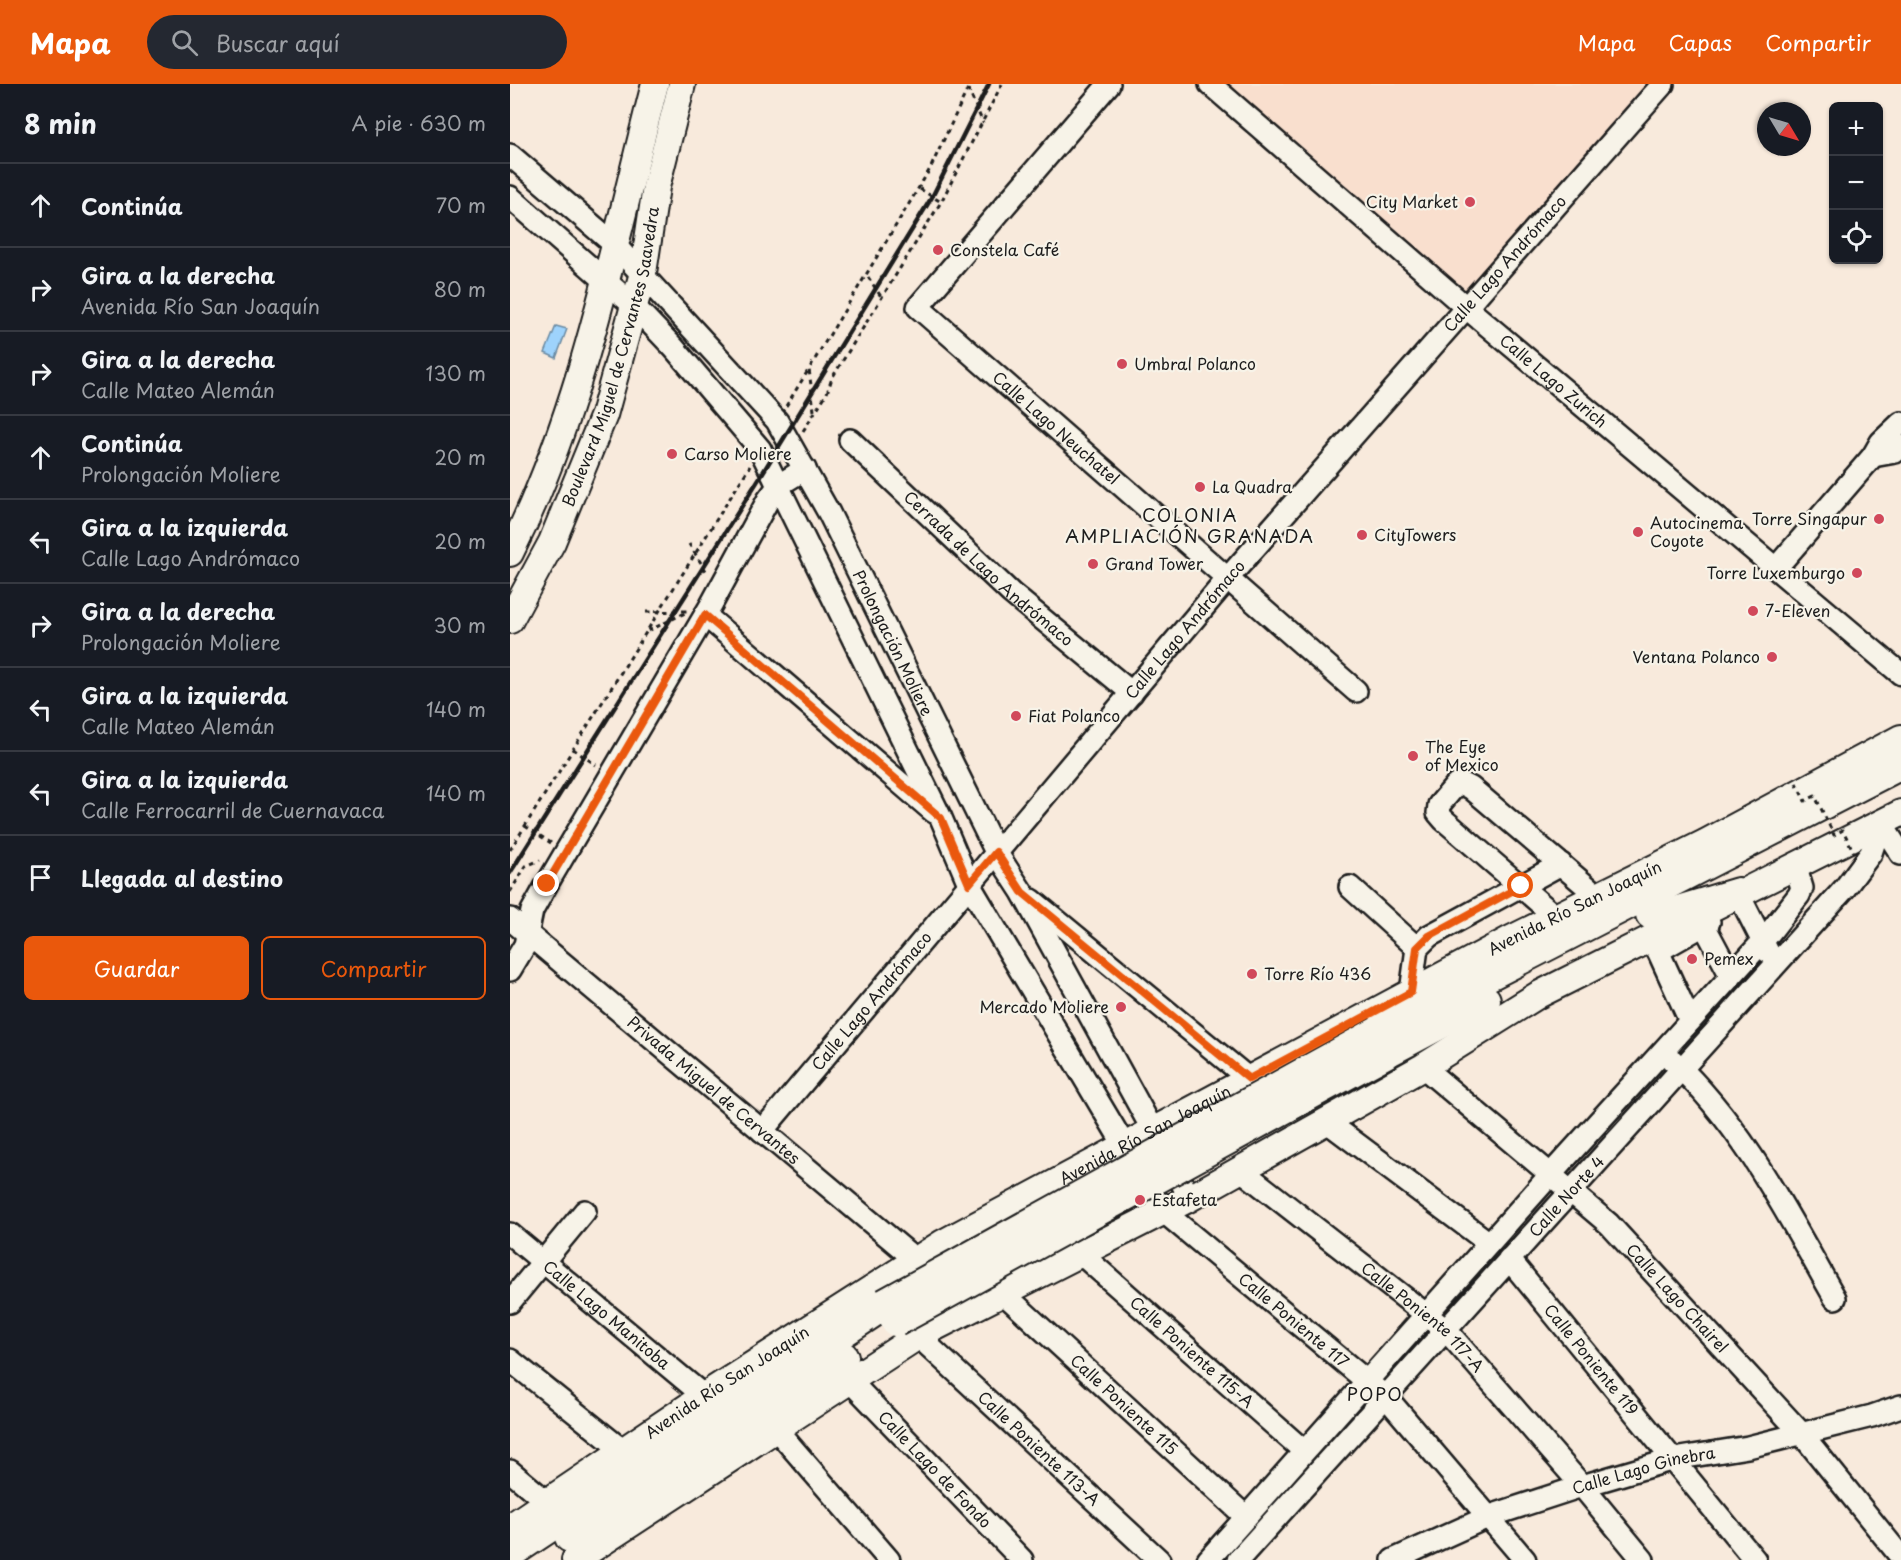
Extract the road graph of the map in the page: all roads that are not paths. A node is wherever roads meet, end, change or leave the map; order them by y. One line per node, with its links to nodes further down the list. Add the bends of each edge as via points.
1 (655, 84): 8 (main road, Boulevard Miguel de Cervantes Saavedra)
2 (682, 84): 9 (main road, Boulevard Miguel de Cervantes Saavedra, via 656,187)
3 (1109, 84): 26 (street, Calle Lago Neuchatel, via 918,307)
4 (1210, 84): 12 (street, Calle Lago Zurich)
5 (1663, 84): 12 (street, Calle Lago Andrómaco)
6 (510, 155): 8 (street, Prolongación Moliere)
7 (510, 197): 10 (street, Prolongación Moliere)
8 (614, 244): 9 (street, Prolongación Moliere); 10 (main road, Boulevard Miguel de Cervantes Saavedra)
9 (643, 273): 11 (main road, Boulevard Miguel de Cervantes Saavedra); 18 (street, Prolongación Moliere, via 777,421)
10 (605, 278): 11 (street, Prolongación Moliere); 17 (main road, Boulevard Miguel de Cervantes Saavedra, via 572,402)
11 (633, 305): 19 (main road, Boulevard Miguel de Cervantes Saavedra, via 604,415); 20 (street, Prolongación Moliere, via 749,432)
12 (1468, 309): 25 (street, Calle Lago Zurich); 26 (street, Calle Lago Andrómaco)
13 (1901, 423): 16 (street)
14 (850, 440): 31 (street, Cerrada de Lago Andrómaco, via 1011,593)
15 (1901, 446): 16 (street, via 1895,452)
16 (1873, 456): 25 (street)
17 (545, 469): 19 (main road); 24 (main road, Boulevard Miguel de Cervantes Saavedra)
18 (806, 469): 20 (street); 21 (street, Prolongación Moliere)
19 (579, 482): 28 (main road, Boulevard Miguel de Cervantes Saavedra)
20 (778, 485): 22 (street, Prolongación Moliere); 23 (street)
21 (818, 492): 22 (street); 38 (street, Prolongación Moliere)
22 (790, 507): 23 (street, via 775,513); 35 (street, Prolongación Moliere)
23 (741, 550): 27 (street)
24 (510, 554)
25 (1776, 568): 29 (street, Calle Lago Zurich)
26 (1228, 579): 30 (street, Calle Lago Neuchatel); 31 (street, Calle Lago Andrómaco)
27 (697, 613): 35 (street); 52 (street, via 532,911)
28 (510, 620)
29 (1901, 674)
30 (1356, 692)
31 (1132, 693): 38 (street, Calle Lago Andrómaco)
32 (1901, 738): 37 (main road, Avenida Río San Joaquín)
33 (1901, 764): 51 (highway, Avenida Río San Joaquín)
34 (1901, 786): 51 (highway, Avenida Río San Joaquín)
35 (941, 818): 42 (street, Prolongación Moliere)
36 (1891, 818): 39 (street); 41 (main road, Avenida Río San Joaquín); 55 (street, Calle Norte 4, via 1864,864)
37 (1705, 843): 46 (main road, Avenida Río San Joaquín); 51 (highway)
38 (996, 852): 42 (street, Calle Lago Andrómaco); 45 (street, Prolongación Moliere)
39 (1901, 855)
40 (1561, 864): 43 (street); 43 (street, via 1472,788 1456,785 1439,804 1438,813); 46 (street)
41 (1795, 865): 47 (main road, Avenida Río San Joaquín); 53 (street, Calle Norte 4, via 1802,888 1799,895)
42 (969, 884): 66 (street, Calle Lago Andrómaco); 67 (street, Prolongación Moliere)
43 (1521, 886): 48 (street); 54 (street, via 1429,936)
44 (1350, 887): 54 (street)
45 (1022, 892): 63 (street); 65 (street, Prolongación Moliere)
46 (1598, 896): 48 (main road, Avenida Río San Joaquín)
47 (1741, 898): 50 (main road, Avenida Río San Joaquín); 51 (highway, via 1678,911); 53 (street)
48 (1556, 917): 58 (main road, Avenida Río San Joaquín)
49 (510, 919): 52 (street, Privada Miguel de Cervantes)
50 (1701, 919): 51 (main road, Avenida Río San Joaquín); 57 (street)
51 (1651, 925): 59 (street); 61 (main road, Avenida Río San Joaquín); 86 (highway, Avenida Río San Joaquín, bridge, via 1382,1042)
52 (529, 934): 56 (street); 66 (street, Privada Miguel de Cervantes)
53 (1761, 936): 55 (street); 57 (street, Calle Norte 4)
54 (1417, 948): 58 (street)
55 (1774, 968): 62 (street, Calle Norte 4)
56 (510, 970)
57 (1728, 971): 59 (street, Calle Norte 4)
58 (1411, 992): 63 (main road, Avenida Río San Joaquín)
59 (1687, 1015): 60 (street, Calle Norte 4)
60 (1663, 1052): 62 (street); 69 (street, Calle Norte 4)
61 (1423, 1066): 64 (main road, Avenida Río San Joaquín); 69 (street, Calle Lago Chairel)
62 (1682, 1070): 70 (street, Calle Norte 4); 82 (street, via 1748,1148)
63 (1249, 1079): 65 (main road, Avenida Río San Joaquín)
64 (1326, 1121): 68 (main road, Avenida Río San Joaquín); 76 (street)
65 (1155, 1130): 67 (main road, Avenida Río San Joaquín); 71 (street, Prolongación Moliere)
66 (762, 1131): 79 (street, Privada Miguel de Cervantes)
67 (1126, 1146): 73 (street, Prolongación Moliere); 75 (main road, Avenida Río San Joaquín)
68 (1241, 1170): 71 (main road, Avenida Río San Joaquín); 85 (street, Calle Poniente 117-A)
69 (1551, 1174): 70 (street, Calle Lago Chairel); 76 (street, Calle Norte 4)
70 (1572, 1190): 78 (street, Calle Norte 4); 95 (street, Calle Lago Chairel, via 1609,1224)
71 (1190, 1198): 73 (main road, Avenida Río San Joaquín)
72 (585, 1210): 80 (street)
73 (1164, 1212): 77 (main road, Avenida Río San Joaquín); 90 (street, Calle Poniente 117)
74 (510, 1234): 80 (street, Calle Lago Manitoba)
75 (944, 1243): 79 (main road, Avenida Río San Joaquín); 84 (main road, via 967,1271)
76 (1489, 1243): 85 (street, Calle Norte 4)
77 (1081, 1254): 81 (main road, Avenida Río San Joaquín); 97 (street, Calle Poniente 115-A)
78 (1509, 1259): 87 (street, Calle Norte 4); 98 (street, Calle Poniente 119)
79 (916, 1260): 91 (main road, Avenida Río San Joaquín)
80 (542, 1263): 83 (street); 91 (street, Calle Lago Manitoba)
81 (1002, 1292): 84 (main road, Avenida Río San Joaquín); 105 (street, Calle Poniente 115)
82 (1835, 1298)
83 (510, 1302)
84 (975, 1305): 86 (main road, Avenida Río San Joaquín)
85 (1427, 1313): 87 (street, Calle Poniente 117-A); 90 (street, Calle Norte 4)
86 (900, 1320): 89 (main road, Avenida Río San Joaquín); 101 (highway, Avenida Río San Joaquín); 102 (highway, Avenida Río San Joaquín); 114 (street, Calle Poniente 113-A)
87 (1446, 1330): 92 (street, Calle Norte 4); 100 (street, Calle Poniente 117-A)
88 (510, 1360): 96 (street)
89 (849, 1380): 94 (main road, Avenida Río San Joaquín); 113 (street, Calle Lago de Fondo)
90 (1368, 1381): 92 (street, Calle Poniente 117); 97 (street, Calle Norte 4)
91 (704, 1396): 96 (main road, Avenida Río San Joaquín)
92 (1387, 1398): 104 (street, Calle Poniente 117); 116 (street, Calle Norte 4)
93 (1901, 1406): 95 (street, Calle Lago Ginebra)
94 (775, 1428): 111 (main road, Avenida Río San Joaquín); 112 (street)
95 (1802, 1433): 98 (street, Calle Lago Ginebra); 109 (street, Calle Lago Chairel)
96 (622, 1450): 103 (main road, Avenida Río San Joaquín)
97 (1305, 1451): 105 (street, Calle Norte 4)
98 (1674, 1459): 100 (street, Calle Lago Ginebra); 120 (street, Calle Poniente 119)
99 (510, 1471): 103 (street)
100 (1582, 1486): 104 (street, Calle Lago Ginebra); 119 (street, Calle Poniente 117-A)
101 (608, 1488): 103 (highway); 107 (highway, Avenida Río San Joaquín)
102 (644, 1490): 110 (highway, Avenida Río San Joaquín); 111 (highway)
103 (547, 1502): 106 (main road, Avenida Río San Joaquín)
104 (1490, 1516): 108 (street, Calle Lago Ginebra); 118 (street, Calle Poniente 117)
105 (1246, 1517): 115 (street, Calle Norte 4)
106 (510, 1527)
107 (510, 1553)
108 (1421, 1554): 117 (street, Calle Lago Ginebra)
109 (1901, 1557)
110 (535, 1560)
111 (573, 1560)
112 (890, 1560)
113 (1022, 1560)
114 (1159, 1560)
115 (1208, 1560)
116 (1238, 1560)
117 (1394, 1560)
118 (1525, 1560)
119 (1643, 1560)
120 (1755, 1560)

